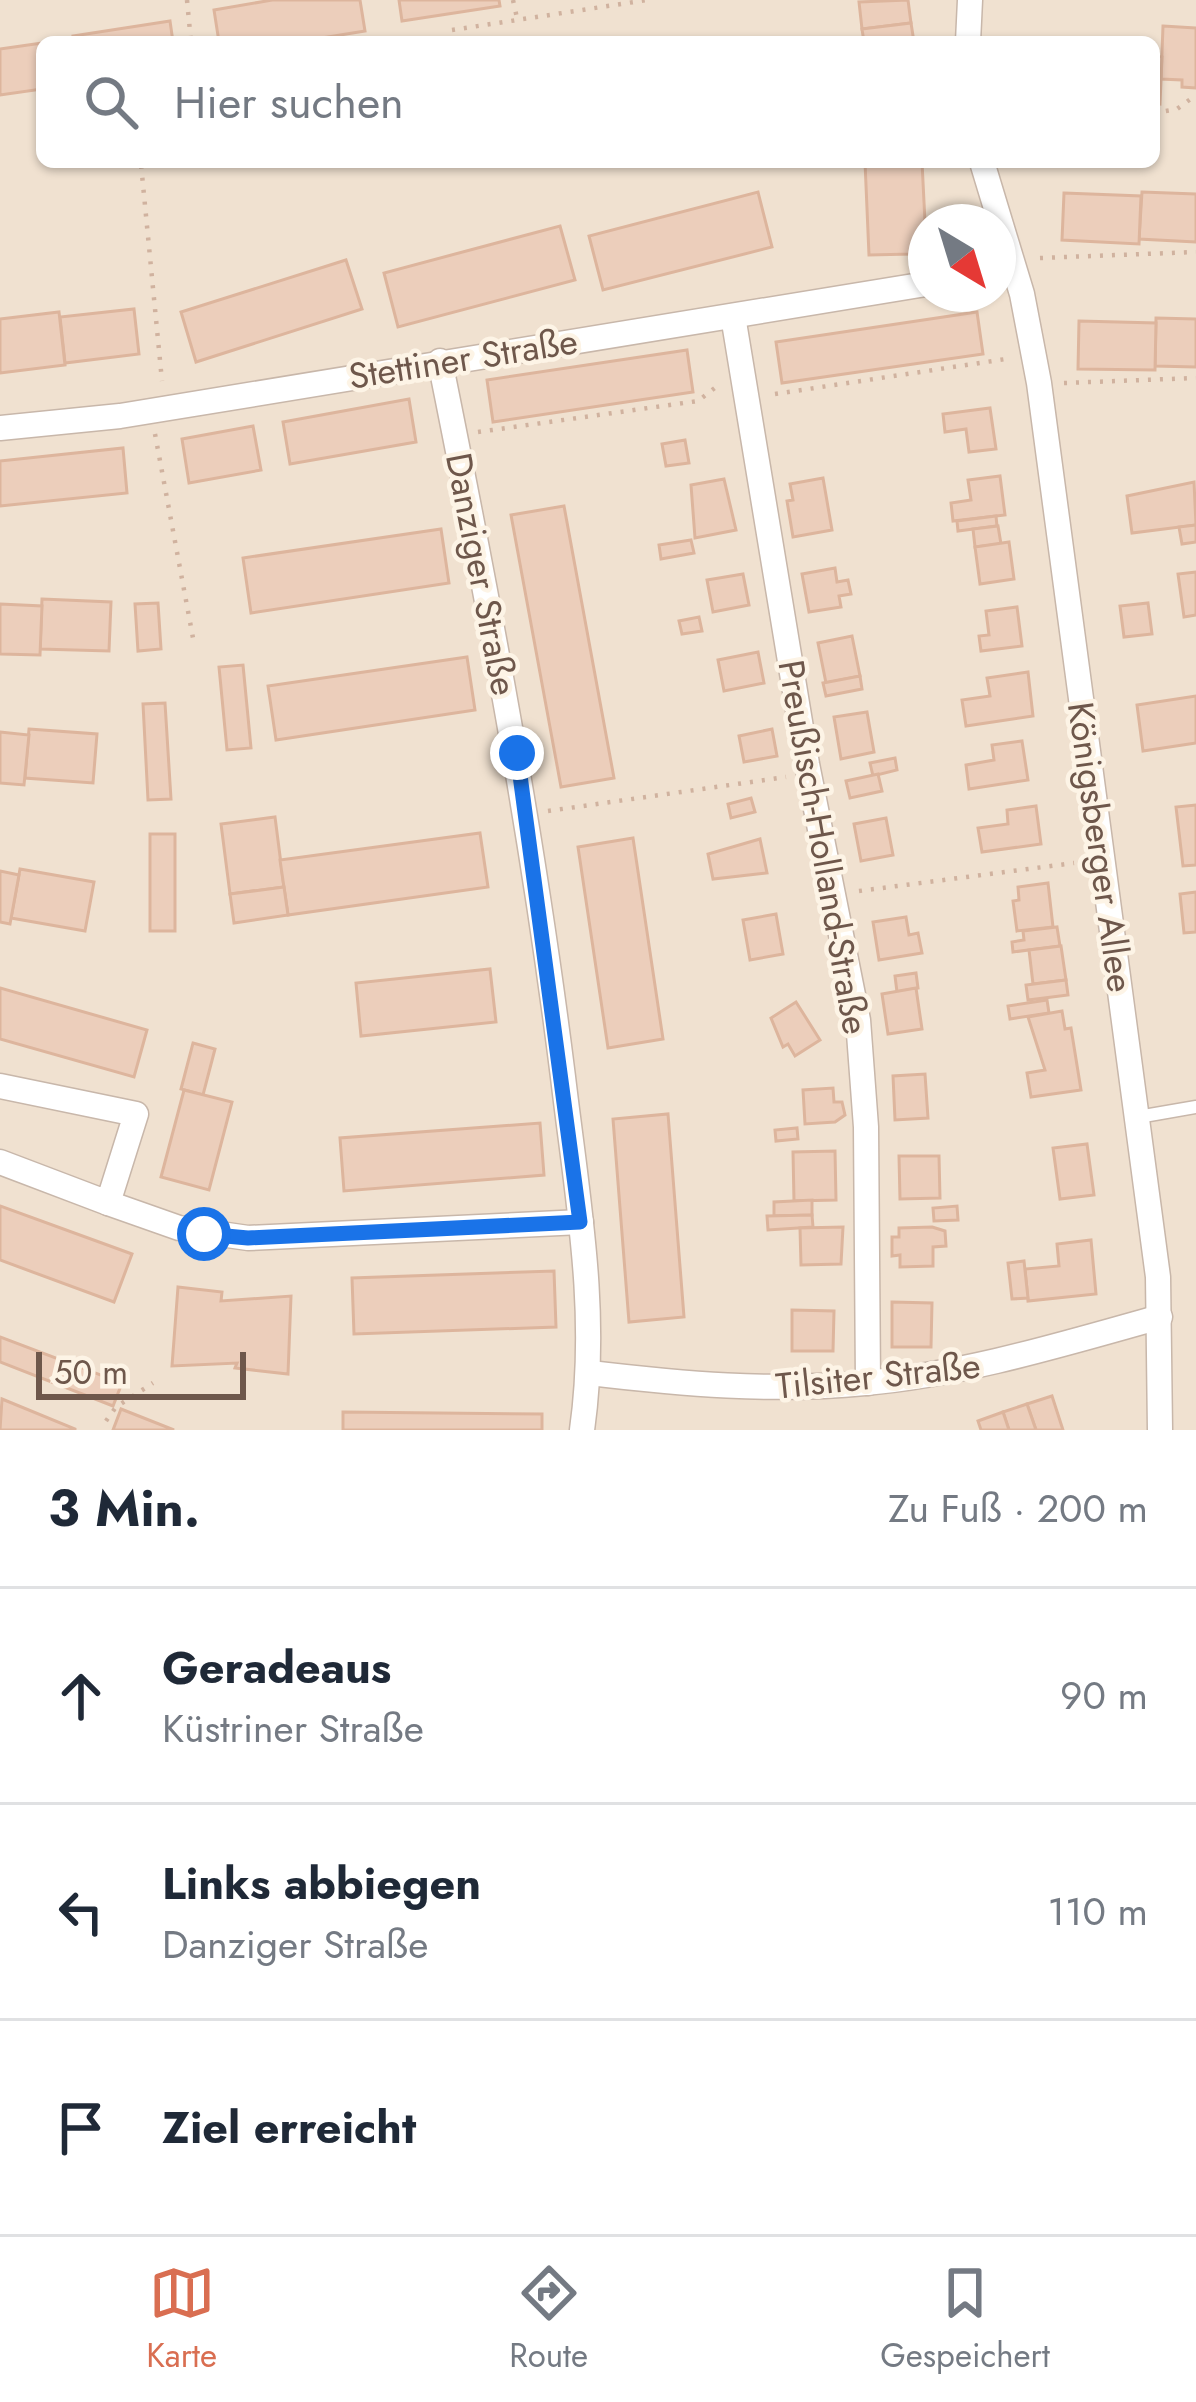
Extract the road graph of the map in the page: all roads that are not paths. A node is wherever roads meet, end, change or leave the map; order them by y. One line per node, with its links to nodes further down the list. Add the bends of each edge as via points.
1 (970, 0): 2 (street)
2 (968, 36)
3 (983, 168): 4 (street, Königsberger Allee)
4 (992, 204)
5 (908, 287): 7 (street, Stettiner Straße)
6 (1016, 299): 12 (street, Königsberger Allee, via 1034,354)
7 (733, 316): 8 (street, Stettiner Straße); 18 (street, Preußisch-Holland-Straße, via 862,1060)
8 (440, 361): 9 (street, Stettiner Straße); 15 (street, Danziger Straße, via 528,814)
9 (0, 428)
10 (0, 1086): 14 (street, via 136,1114)
11 (1196, 1107): 12 (lane)
12 (1138, 1118): 16 (street, Königsberger Allee)
13 (0, 1162): 14 (street)
14 (108, 1203): 15 (street, via 179,1228 248,1238)
15 (580, 1222): 17 (street, Danziger Straße)
16 (1160, 1317): 18 (street, Tilsiter Straße, via 997,1362); 20 (street, Königsberger Allee)
17 (590, 1373): 18 (street, Tilsiter Straße, via 748,1388); 19 (street, Danziger Straße)
18 (868, 1383)
19 (582, 1430)
20 (1160, 1430)

